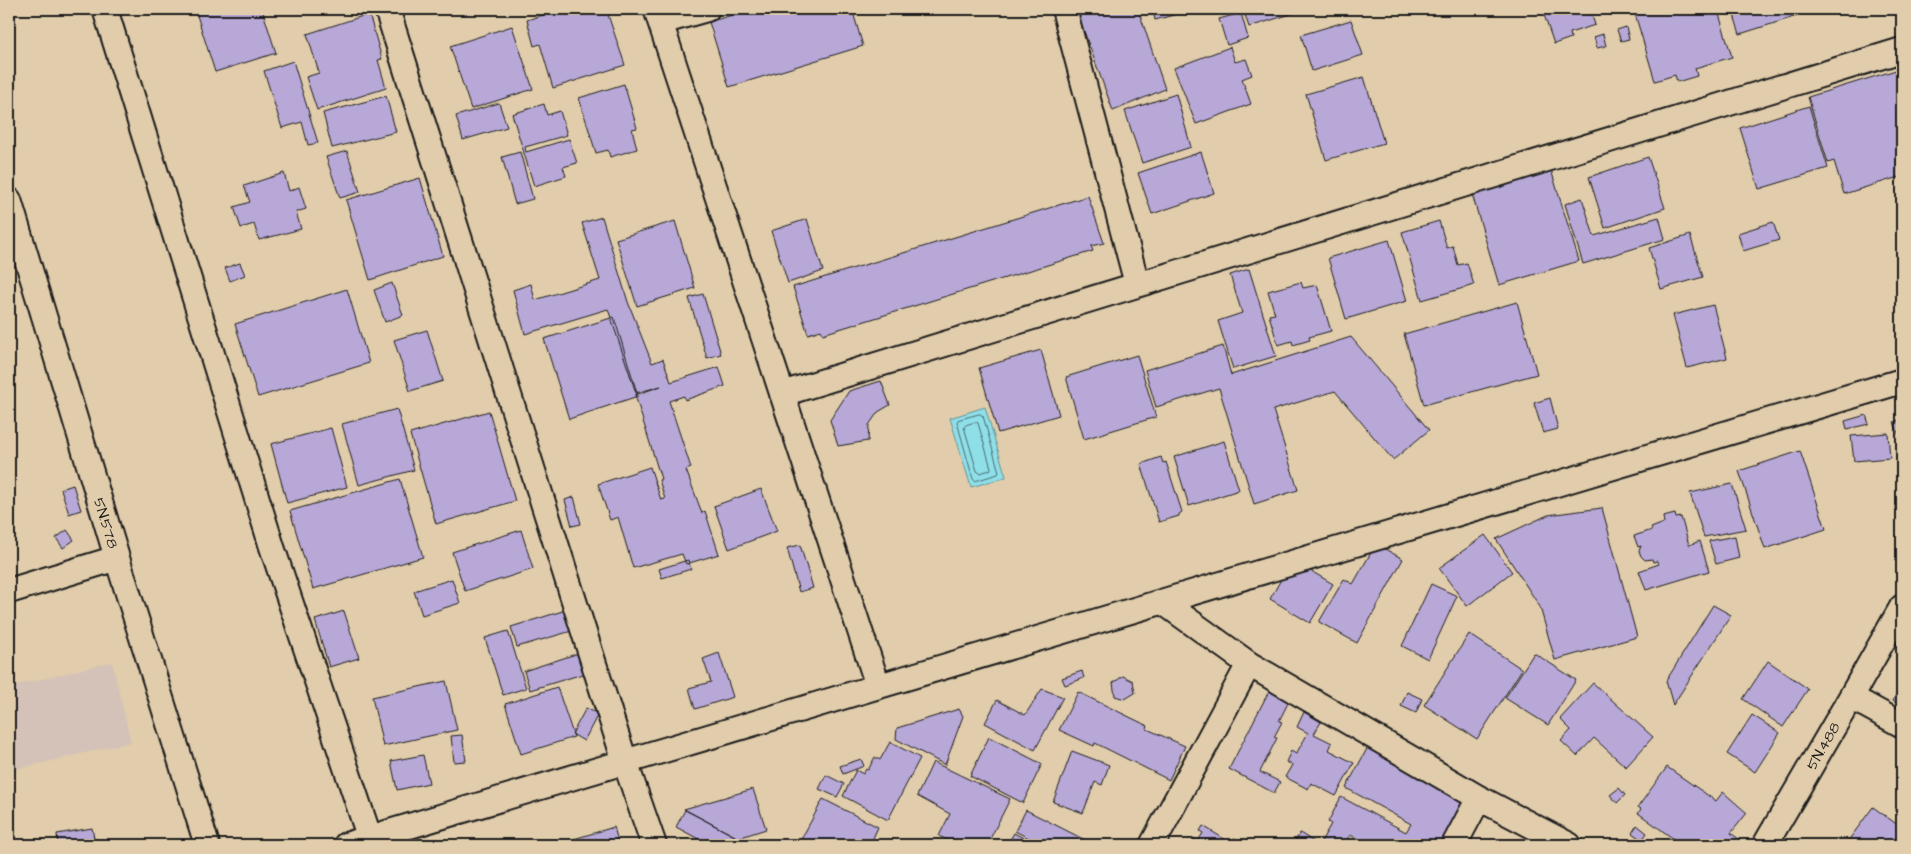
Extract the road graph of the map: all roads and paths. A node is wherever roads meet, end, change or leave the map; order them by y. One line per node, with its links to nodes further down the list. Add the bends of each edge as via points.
1 (105, 9): 21 (street, via 272,547)
2 (387, 9): 19 (street)
3 (707, 9): 5 (street)
4 (1064, 9): 8 (street)
5 (659, 15): 10 (street)
6 (1902, 50): 8 (street)
7 (9, 200): 11 (street, 5N.578)
8 (1137, 284): 10 (street)
9 (1902, 381): 13 (street)
10 (782, 394): 16 (street)
11 (117, 558): 12 (street); 22 (street, 5N.578)
12 (9, 591)
13 (1163, 602): 15 (street); 16 (street)
14 (1902, 607): 17 (street, 5N.488)
15 (1249, 664): 20 (street); 25 (street)
16 (878, 686): 19 (street)
17 (1851, 697): 18 (street); 28 (street, 5N.488)
18 (1902, 725)
19 (625, 762): 21 (street); 24 (street)
20 (1479, 798): 26 (street); 27 (street)
21 (371, 842): 23 (street)
22 (207, 845)
23 (346, 845)
24 (654, 845)
25 (1152, 845)
26 (1454, 845)
27 (1569, 845)
28 (1766, 845)

